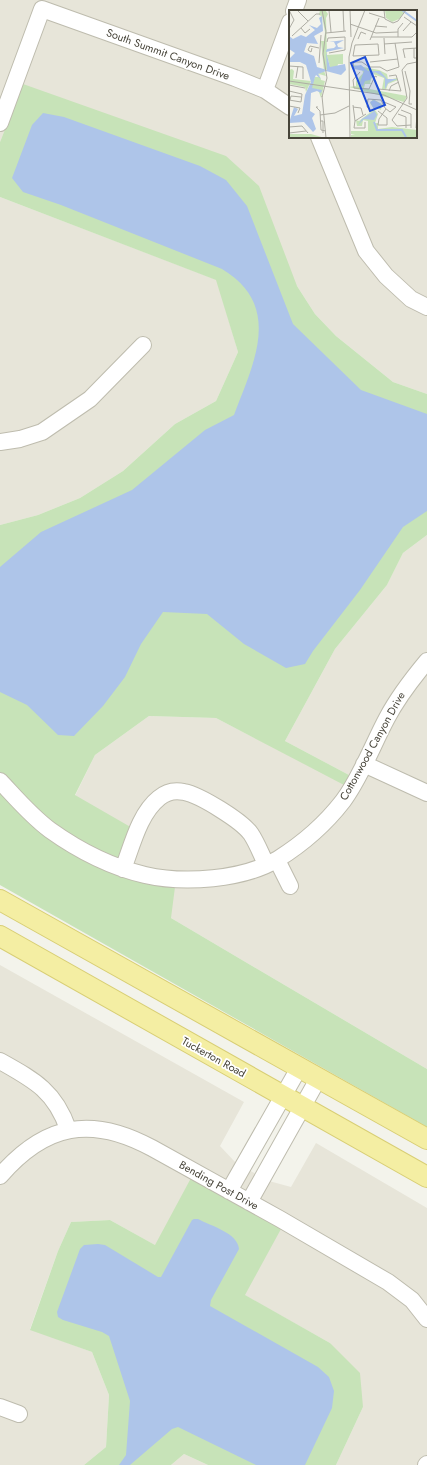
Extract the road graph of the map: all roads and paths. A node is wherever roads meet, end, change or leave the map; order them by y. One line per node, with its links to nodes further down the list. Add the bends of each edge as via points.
1 (298, 0): 2 (street)
2 (294, 10)
3 (289, 25): 4 (street)
4 (265, 90): 5 (street, South Summit Canyon Drive); 6 (street, South Summit Canyon Drive, via 42,9)
5 (289, 107)
6 (0, 122)
7 (319, 138): 8 (street, via 366,251 386,276 411,299)
8 (427, 307)
9 (143, 345): 10 (street, via 90,399 42,432)
10 (0, 442)
11 (427, 661): 12 (street, Cottonwood Canyon Drive, via 405,688 387,717)
12 (364, 764): 14 (street); 15 (street, Cottonwood Canyon Drive, via 344,800 326,820 303,842)
13 (0, 781): 16 (street, Cottonwood Canyon Drive, via 27,811 49,829 103,861)
14 (427, 794)
15 (271, 862): 16 (street, Cottonwood Canyon Drive, via 230,876 188,880 145,876); 16 (street, via 251,834 233,818 186,792 171,792 158,799 146,815); 17 (street)
16 (123, 869)
17 (290, 886)
18 (0, 900): 21 (main road)
19 (0, 936): 23 (main road, Tuckerton Road)
20 (0, 1061): 25 (street, via 48,1092 61,1110)
21 (299, 1068): 22 (main road); 23 (street)
22 (318, 1079): 24 (street); 27 (main road)
23 (283, 1096): 24 (main road, Tuckerton Road); 26 (street)
24 (302, 1107): 28 (street); 32 (main road, Tuckerton Road)
25 (68, 1129): 31 (street, Bending Post Drive, via 37,1142 14,1159); 33 (street, Bending Post Drive, via 112,1131 134,1138)
26 (264, 1129): 28 (street); 29 (street)
27 (427, 1139)
28 (284, 1140): 30 (street)
29 (252, 1150): 30 (street, via 259,1160); 33 (street)
30 (272, 1161): 34 (street)
31 (0, 1176)
32 (427, 1177)
33 (229, 1191): 34 (street, Bending Post Drive)
34 (248, 1202): 35 (street, Bending Post Drive, via 388,1282 412,1300)
35 (427, 1318)
36 (0, 1407): 37 (street)
37 (19, 1414)

